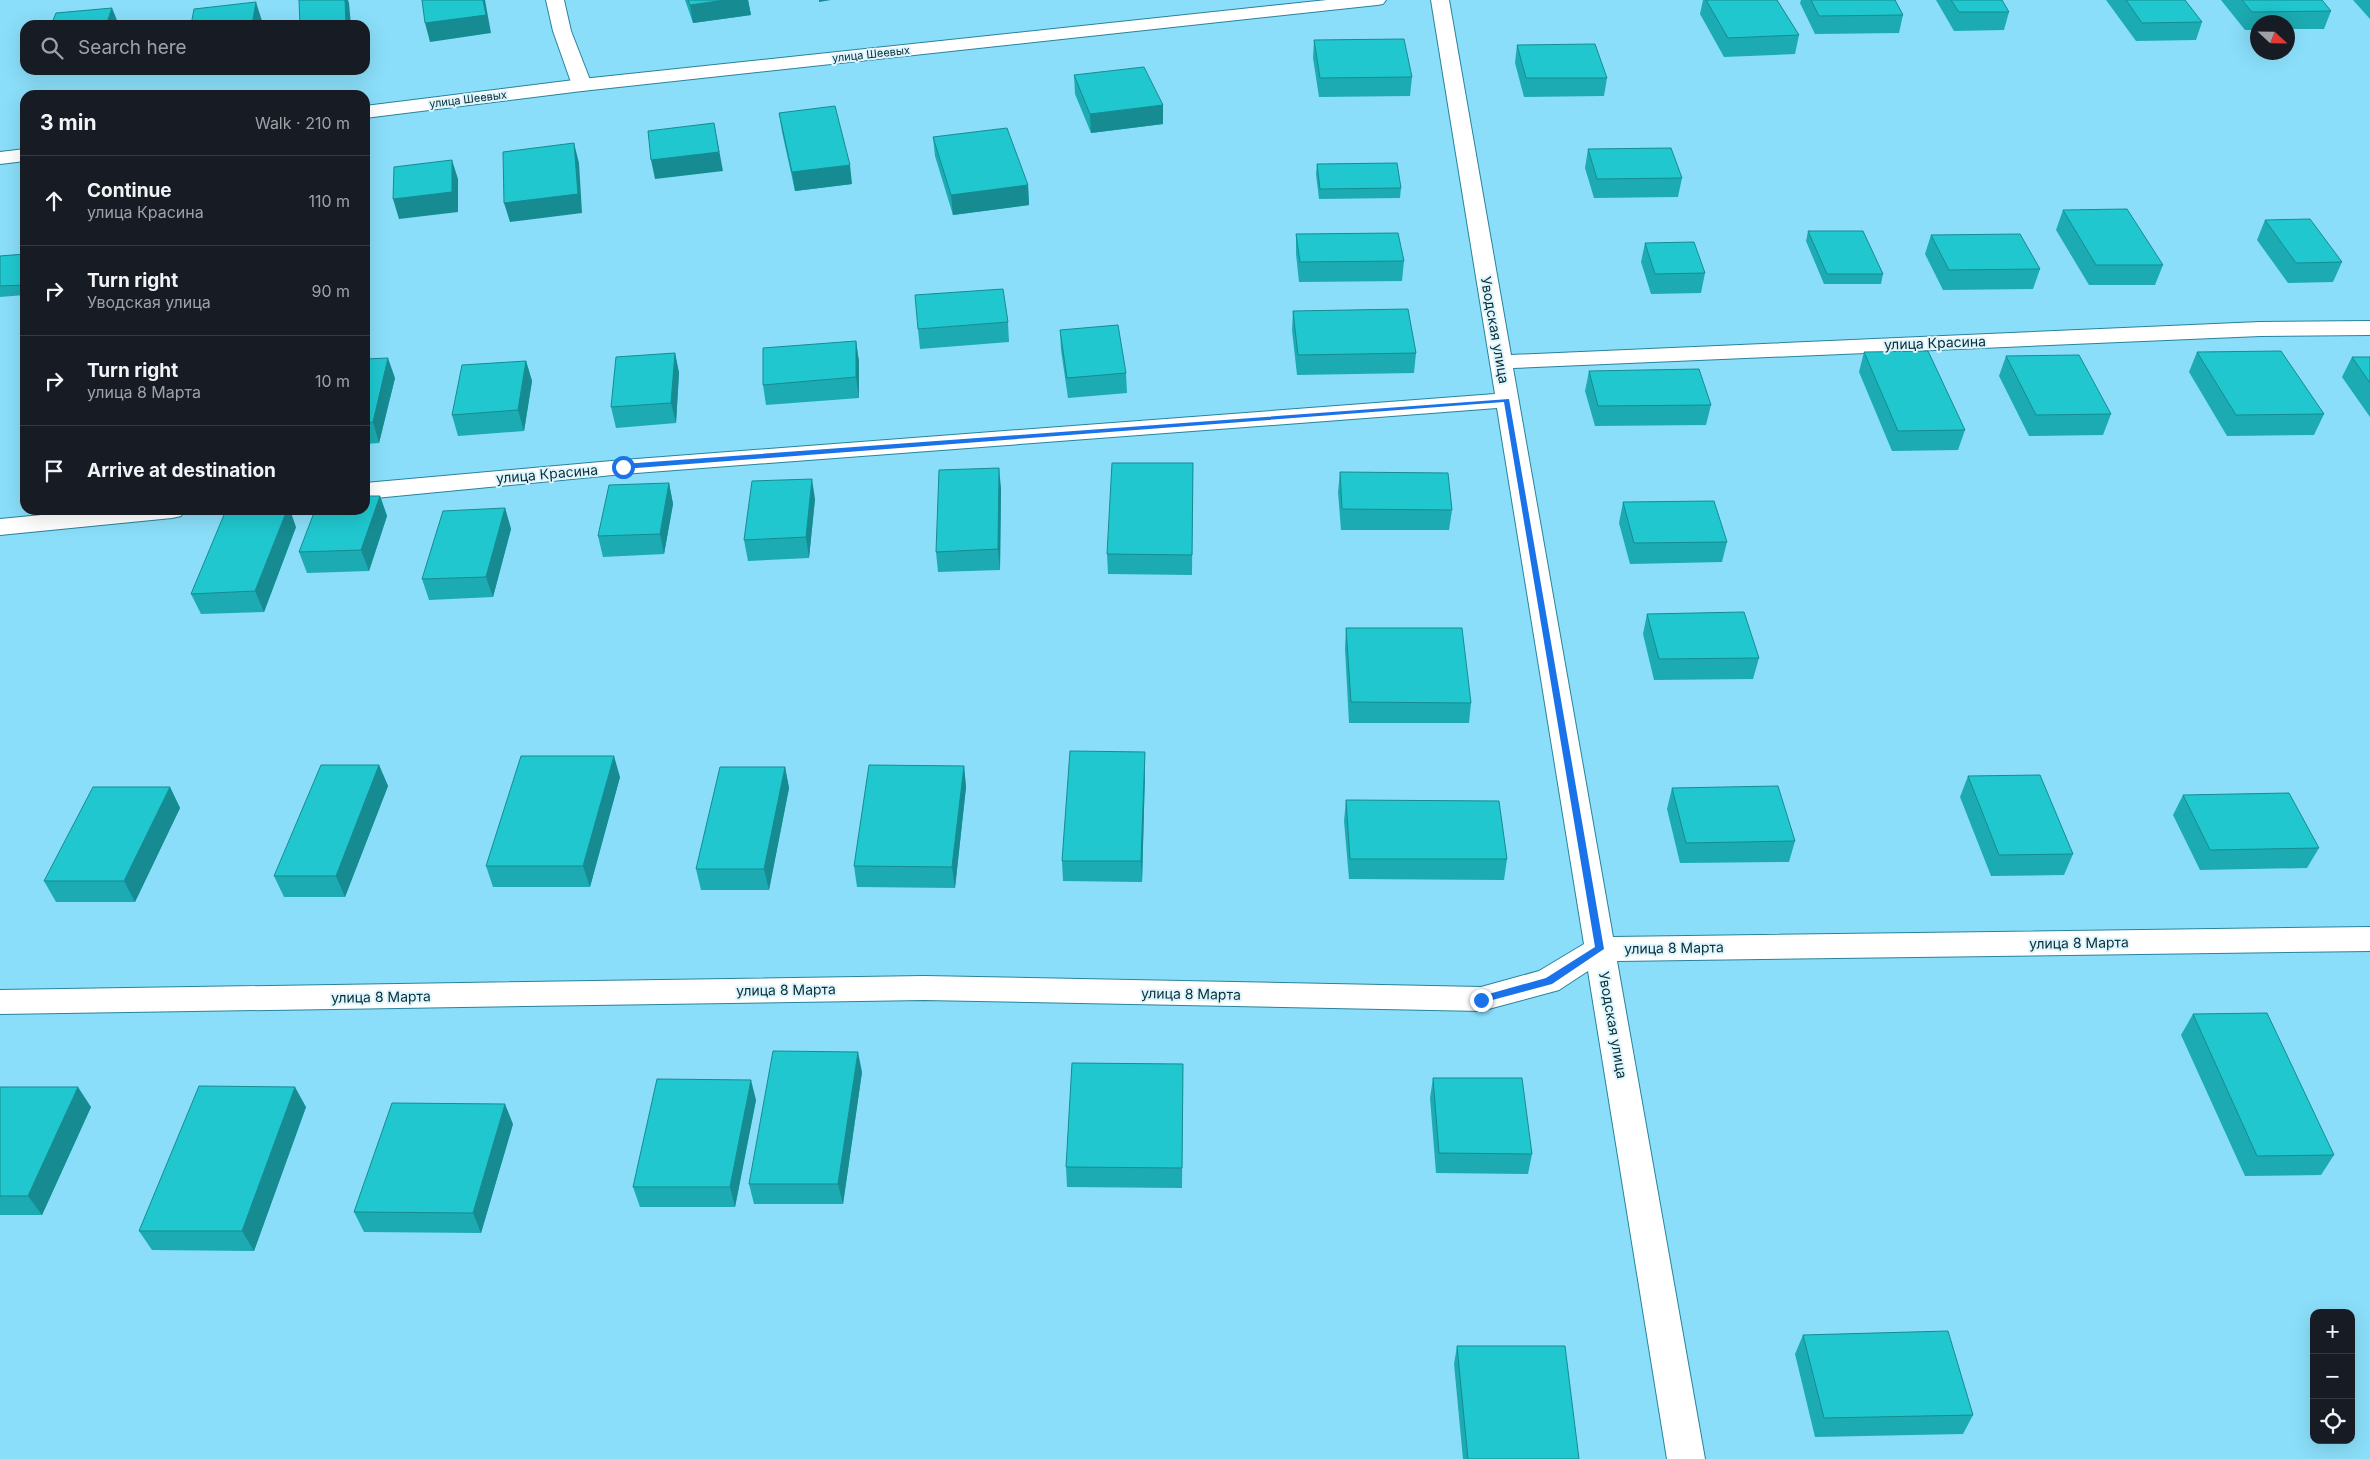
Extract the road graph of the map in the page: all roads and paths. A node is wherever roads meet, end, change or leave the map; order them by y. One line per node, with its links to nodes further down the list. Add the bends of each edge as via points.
1 (556, 0): 4 (street, via 562,31)
2 (1377, 0): 4 (street, улица Шеевых)
3 (1440, 0): 9 (street, Уводская улица)
4 (582, 85): 5 (street, улица Шеевых)
5 (370, 111)
6 (20, 156): 7 (street)
7 (0, 158)
8 (2370, 328): 9 (street, улица Красина, via 2260,329)
9 (1500, 362): 10 (street, Уводская улица)
10 (1507, 400): 11 (street, улица Красина, via 623,467); 15 (street, Уводская улица)
11 (370, 492)
12 (121, 515): 13 (street)
13 (0, 527)
14 (2370, 939): 15 (street, улица 8 Марта)
15 (1600, 949): 16 (street, улица 8 Марта, via 1548,981 1481,1000 924,988); 17 (street, Уводская улица)
16 (0, 1002)
17 (1686, 1459)

